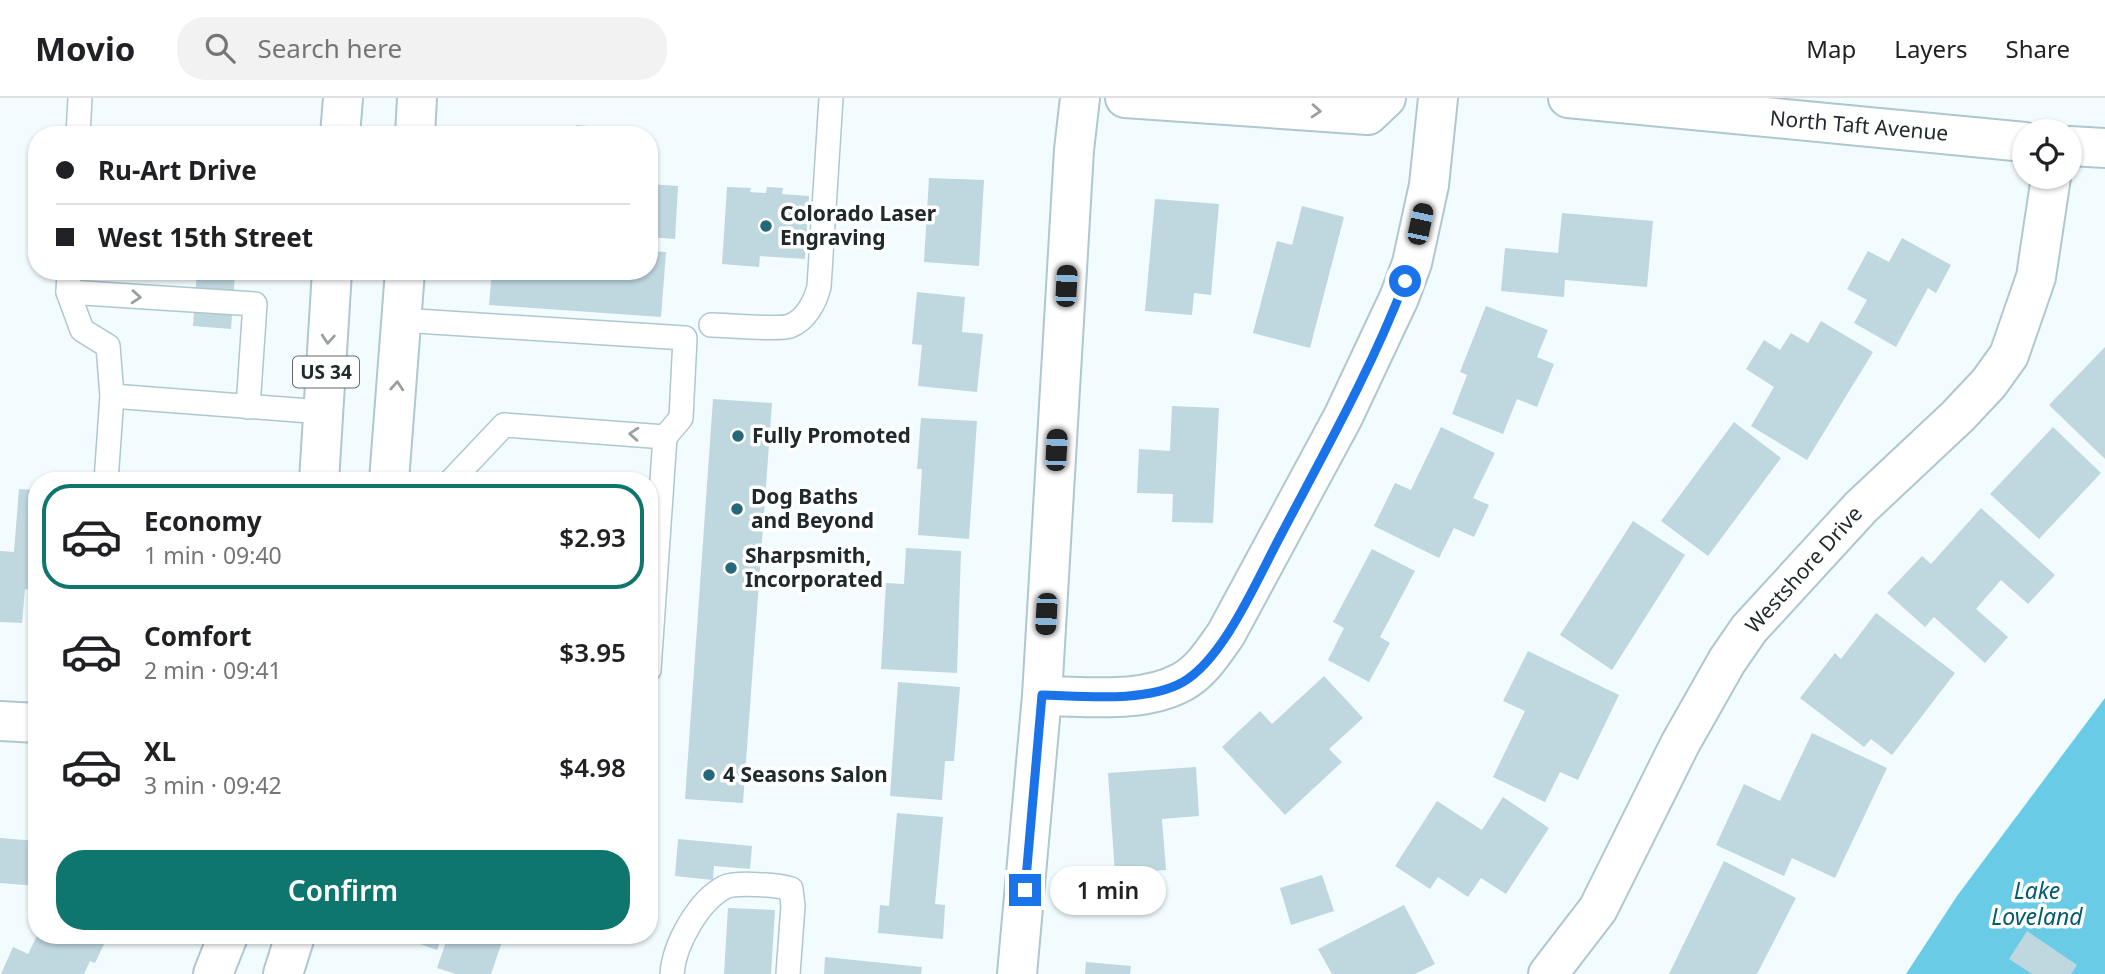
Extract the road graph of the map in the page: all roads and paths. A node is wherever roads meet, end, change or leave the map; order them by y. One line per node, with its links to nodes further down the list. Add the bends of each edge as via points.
1 (80, 98): 11 (lane)
2 (343, 98): 12 (main road)
3 (417, 98): 13 (main road)
4 (831, 98): 22 (lane, via 820,287 815,302 802,319 788,327)
5 (1080, 98): 32 (main road)
6 (1125, 98): 10 (main road)
7 (1386, 98): 10 (main road, one-way to 7, via 1368,115)
8 (1438, 98): 32 (main road, via 1429,185 1412,263 1399,298 1343,417 1226,634 1206,662 1183,682 1155,692)
9 (1568, 98): 14 (main road, North Taft Avenue)
10 (1194, 100)
11 (78, 126)
12 (341, 126)
13 (415, 126)
14 (2012, 141)
15 (2082, 147): 16 (main road)
16 (2105, 148)
17 (2049, 189): 42 (main road, Westshore Drive, via 2036,277 2009,355 1966,408 1861,507 1749,629 1680,744 1598,909)
18 (331, 280): 25 (main road, US 34, one-way to 25)
19 (404, 280): 21 (main road)
20 (69, 282): 23 (lane, via 82,330 108,346); 24 (lane, one-way to 24, via 255,304)
21 (401, 320): 26 (lane, via 685,338 681,418); 29 (main road, one-way to 21)
22 (711, 325)
23 (113, 396): 24 (lane); 27 (lane)
24 (248, 407): 25 (lane)
25 (323, 412): 28 (main road, US 34)
26 (664, 437): 30 (lane, one-way to 30, via 504,425); 31 (lane)
27 (107, 472)
28 (320, 472)
29 (390, 472)
30 (460, 472)
31 (658, 482)
32 (1042, 695): 41 (main road)
33 (0, 721): 34 (main road)
34 (28, 723)
35 (225, 944): 37 (main road)
36 (292, 944): 38 (main road)
37 (213, 974)
38 (283, 974)
39 (672, 974): 40 (lane, via 679,942 689,924 725,887 735,885 791,889)
40 (788, 974)
41 (1017, 974)
42 (1548, 974)

